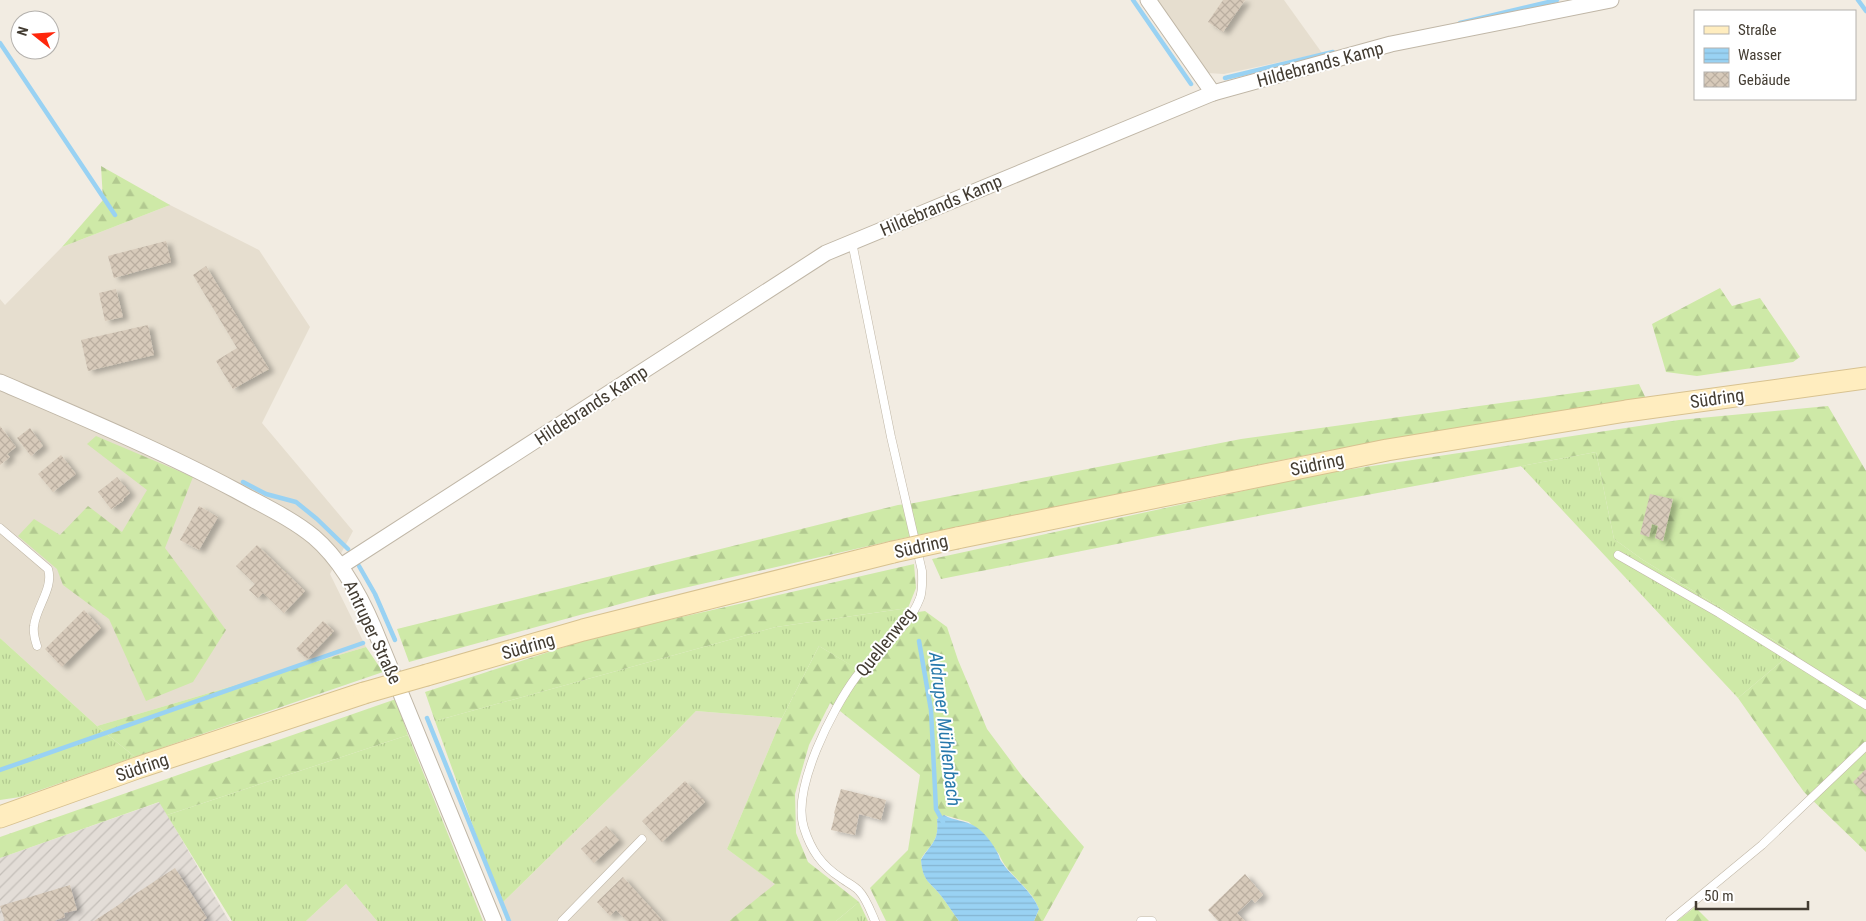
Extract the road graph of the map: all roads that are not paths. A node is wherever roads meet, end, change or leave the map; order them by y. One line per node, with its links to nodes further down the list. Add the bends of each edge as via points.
1 (1148, 0): 3 (street)
2 (1610, 0): 3 (street, Hildebrands Kamp, via 1391,44)
3 (1213, 93): 4 (street, Hildebrands Kamp)
4 (852, 242): 9 (street, Hildebrands Kamp, via 826,253); 17 (lane, Quellenweg, via 923,585 910,617 857,676 821,740 808,772 803,825 812,849 826,868 860,891)
5 (1866, 378): 13 (main road, Südring, bridge, via 1626,411 1387,450 893,552 583,630 364,693)
6 (0, 382): 9 (street, Antruper Straße, via 199,471 282,515 314,538)
7 (0, 528): 10 (lane, via 48,569 50,576 34,626)
8 (1618, 555): 11 (lane, via 1719,613)
9 (341, 566): 15 (street, Antruper Straße, via 361,597)
10 (37, 646)
11 (1866, 705)
12 (1866, 746): 20 (lane, via 1762,845)
13 (0, 817)
14 (642, 838): 16 (lane)
15 (494, 921)
16 (562, 921)
17 (876, 921)
18 (1141, 921): 19 (lane)
19 (1152, 921)
20 (1670, 921)

